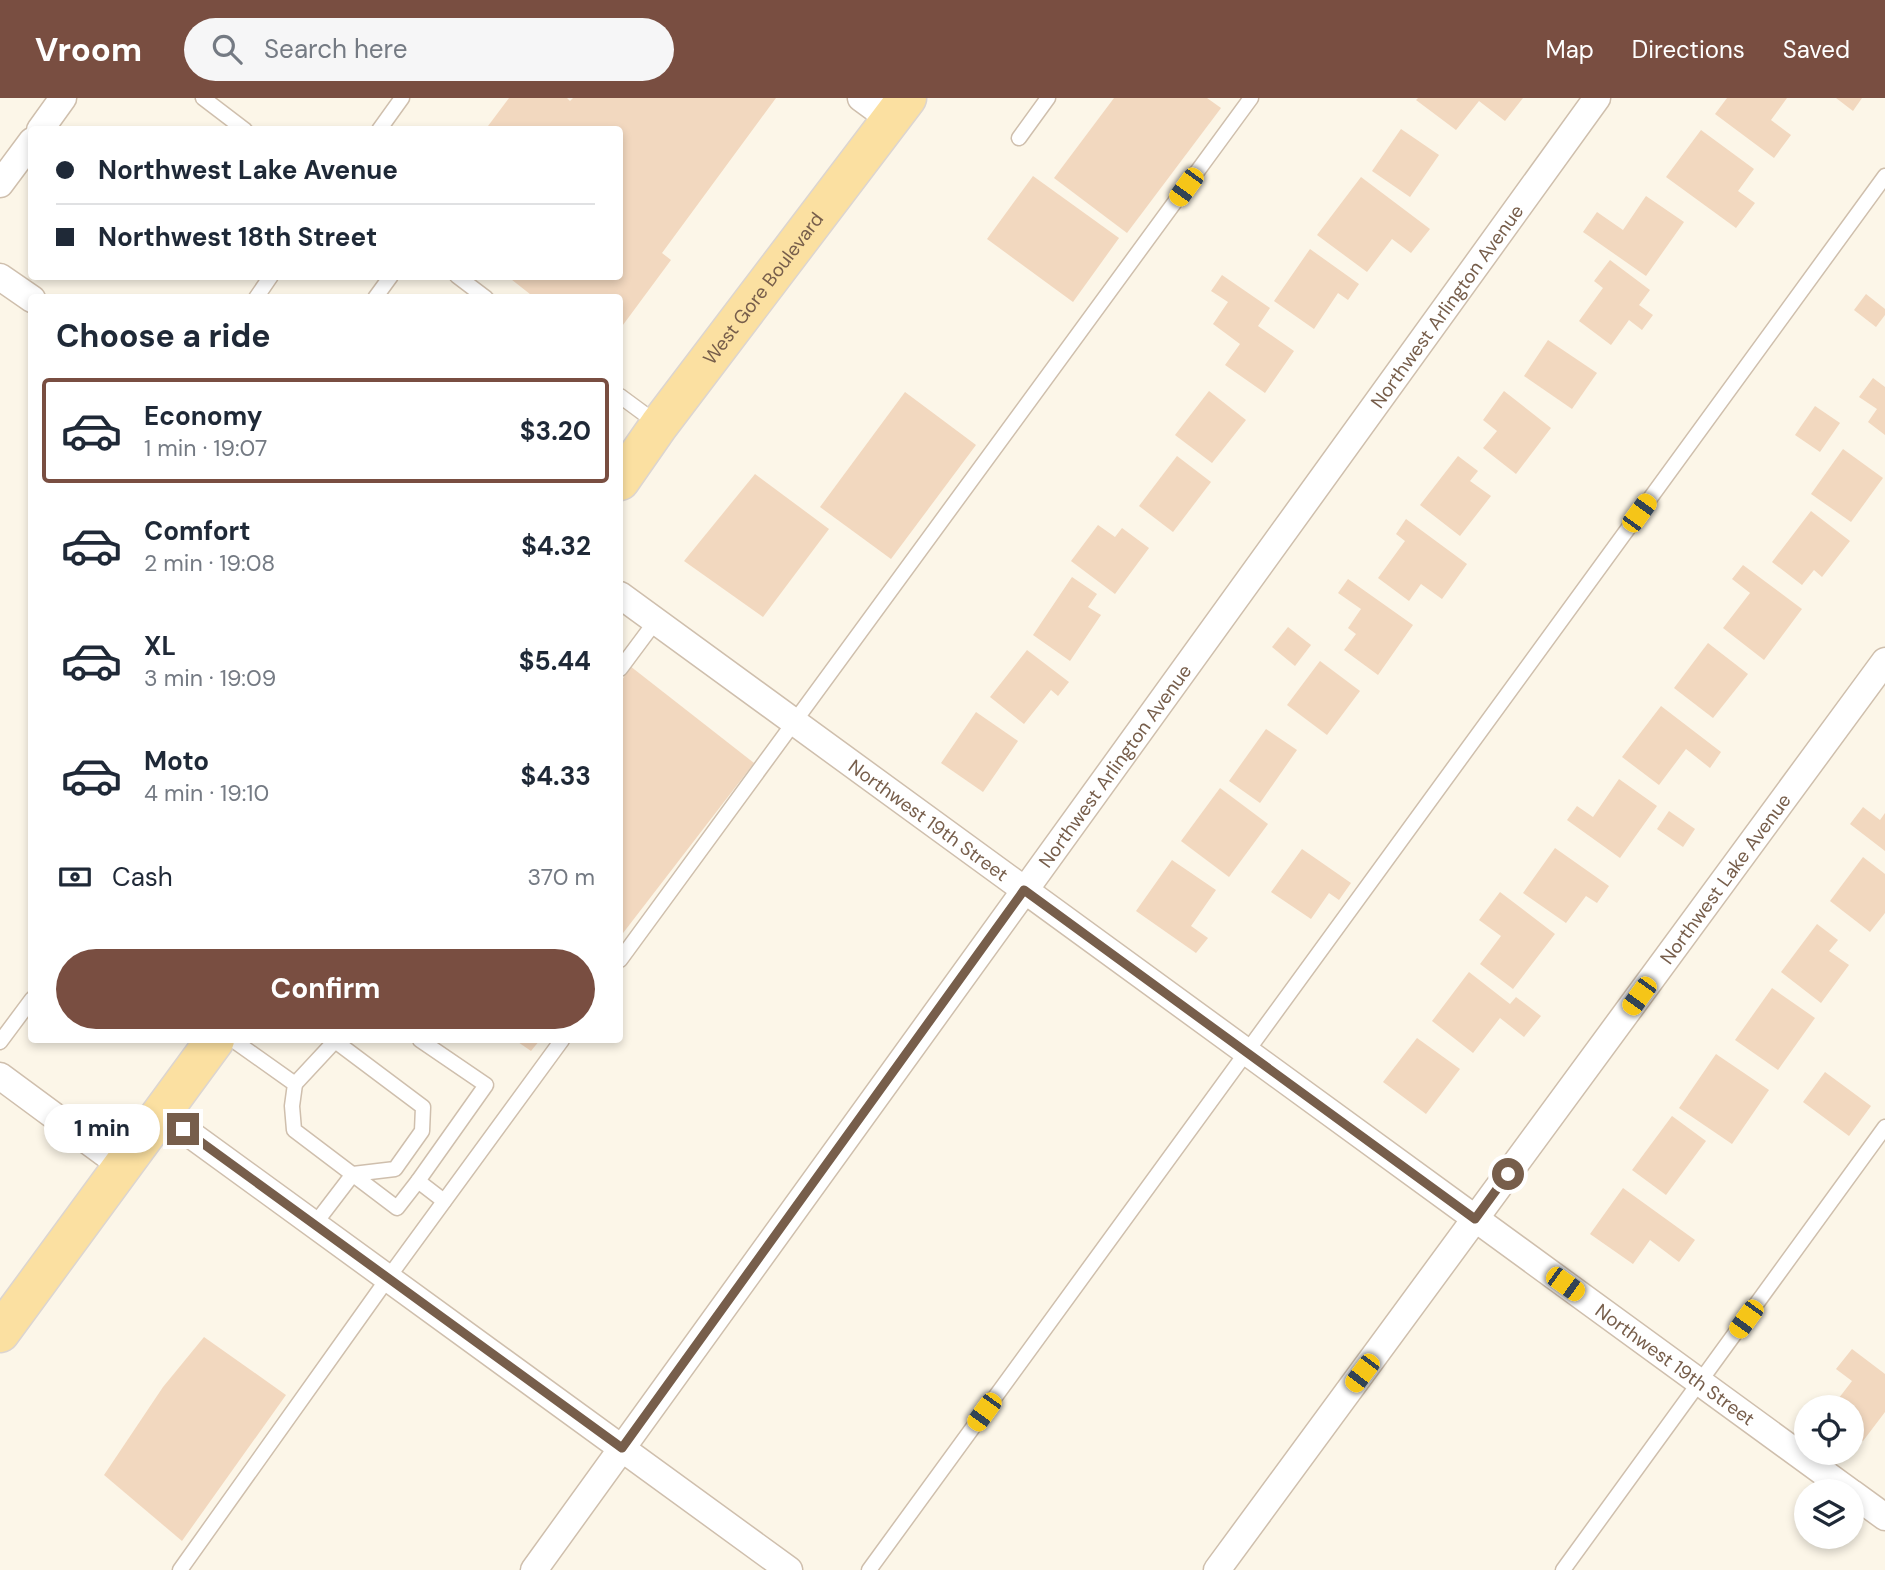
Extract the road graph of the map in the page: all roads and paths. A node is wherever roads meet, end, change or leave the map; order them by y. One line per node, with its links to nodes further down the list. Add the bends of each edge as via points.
1 (63, 98): 9 (street)
2 (203, 98): 10 (lane)
3 (402, 98): 11 (lane)
4 (861, 98): 8 (street)
5 (1048, 98): 12 (lane)
6 (1251, 98): 27 (lane)
7 (1597, 98): 28 (street, Northwest Arlington Avenue)
8 (899, 109): 21 (main road, West Gore Boulevard)
9 (43, 126)
10 (240, 126)
11 (382, 126)
12 (1019, 138)
13 (28, 146): 15 (street)
14 (1885, 176): 38 (lane)
15 (0, 184)
16 (0, 276): 19 (street)
17 (462, 280): 18 (lane)
18 (481, 294)
19 (28, 296)
20 (623, 398): 21 (lane)
21 (659, 425): 22 (main road, West Gore Boulevard)
22 (623, 477)
23 (623, 598): 24 (street, Northwest 19th Street)
24 (655, 622): 26 (lane); 27 (street, Northwest 19th Street)
25 (1885, 661): 47 (street, Northwest Lake Avenue)
26 (623, 665)
27 (794, 722): 28 (street, Northwest 19th Street); 29 (lane)
28 (1024, 890): 38 (street, Northwest 19th Street); 52 (street, Northwest Arlington Avenue)
29 (623, 957)
30 (28, 1004): 31 (lane)
31 (0, 1042)
32 (213, 1043): 41 (main road)
33 (237, 1043): 40 (lane)
34 (332, 1043): 40 (lane)
35 (339, 1043): 44 (lane, via 423,1107 422,1131 396,1169)
36 (424, 1043): 45 (lane, via 486,1085)
37 (560, 1043): 46 (lane)
38 (1247, 1052): 47 (street, Northwest 19th Street); 59 (lane)
39 (0, 1076): 43 (street)
40 (295, 1084): 44 (lane, via 294,1130)
41 (161, 1113): 43 (main road); 48 (street)
42 (1885, 1127): 51 (lane)
43 (122, 1166): 50 (main road)
44 (353, 1174): 45 (lane, via 397,1208); 48 (lane)
45 (418, 1181): 46 (lane)
46 (444, 1201): 49 (lane)
47 (1475, 1219): 51 (street, Northwest 19th Street); 60 (street, Northwest Lake Avenue)
48 (314, 1225): 49 (street)
49 (388, 1278): 52 (street); 56 (lane)
50 (0, 1332)
51 (1699, 1382): 53 (street, Northwest 19th Street); 61 (lane)
52 (622, 1448): 57 (street, Northwest Arlington Avenue); 58 (street)
53 (1832, 1479)
54 (1864, 1502): 55 (street, Northwest 19th Street)
55 (1885, 1517)
56 (180, 1570)
57 (534, 1570)
58 (789, 1570)
59 (869, 1570)
60 (1217, 1570)
61 (1563, 1570)

